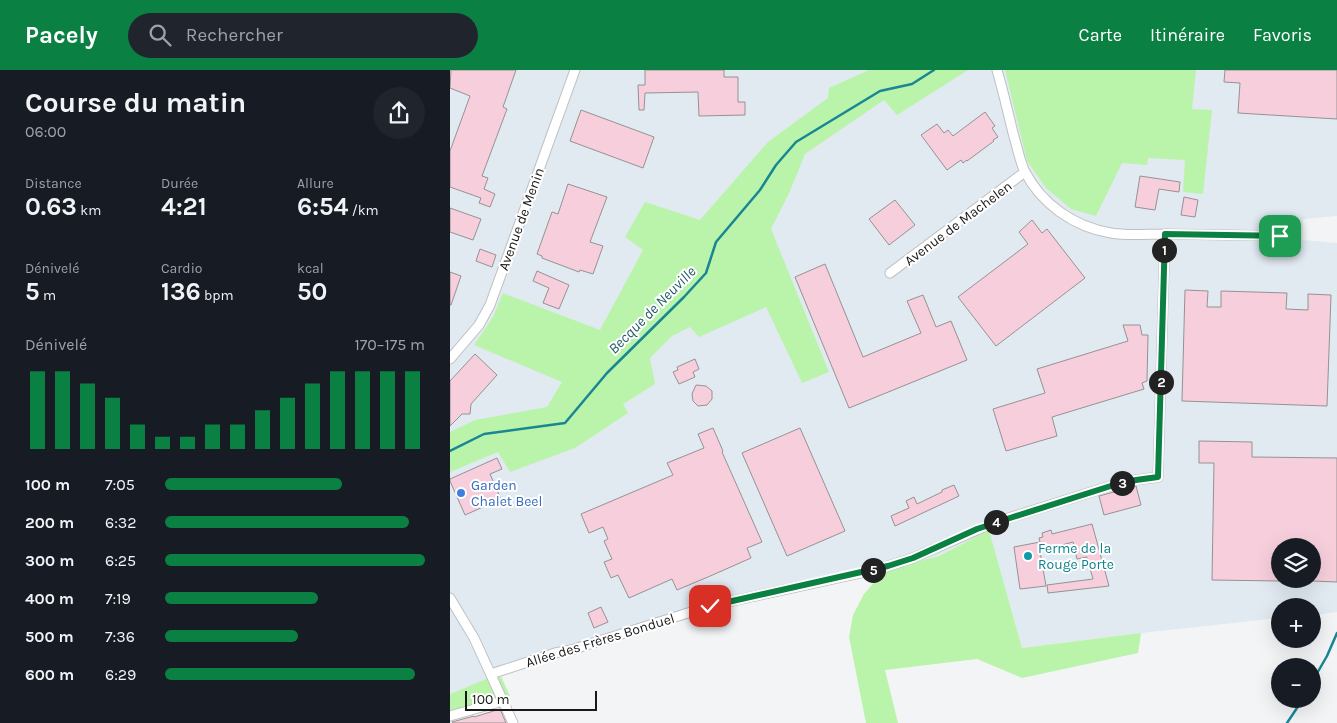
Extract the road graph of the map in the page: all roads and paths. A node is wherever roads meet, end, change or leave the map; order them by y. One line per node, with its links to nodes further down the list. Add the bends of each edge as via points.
1 (575, 70): 7 (street, Avenue de Menin, via 490,305 474,332)
2 (997, 70): 3 (street)
3 (1026, 172): 4 (street, via 1047,202 1080,224 1112,233); 6 (street, Avenue de Machelen)
4 (1165, 234): 5 (street); 9 (street, Allée des Frères Bonduel, via 1158,477 1117,484 1010,518 879,569 710,606)
5 (1295, 236)
6 (890, 273)
7 (450, 359)
8 (450, 598): 9 (street)
9 (491, 674): 10 (street)
10 (503, 701): 11 (street); 12 (street)
11 (450, 716)
12 (514, 723)

